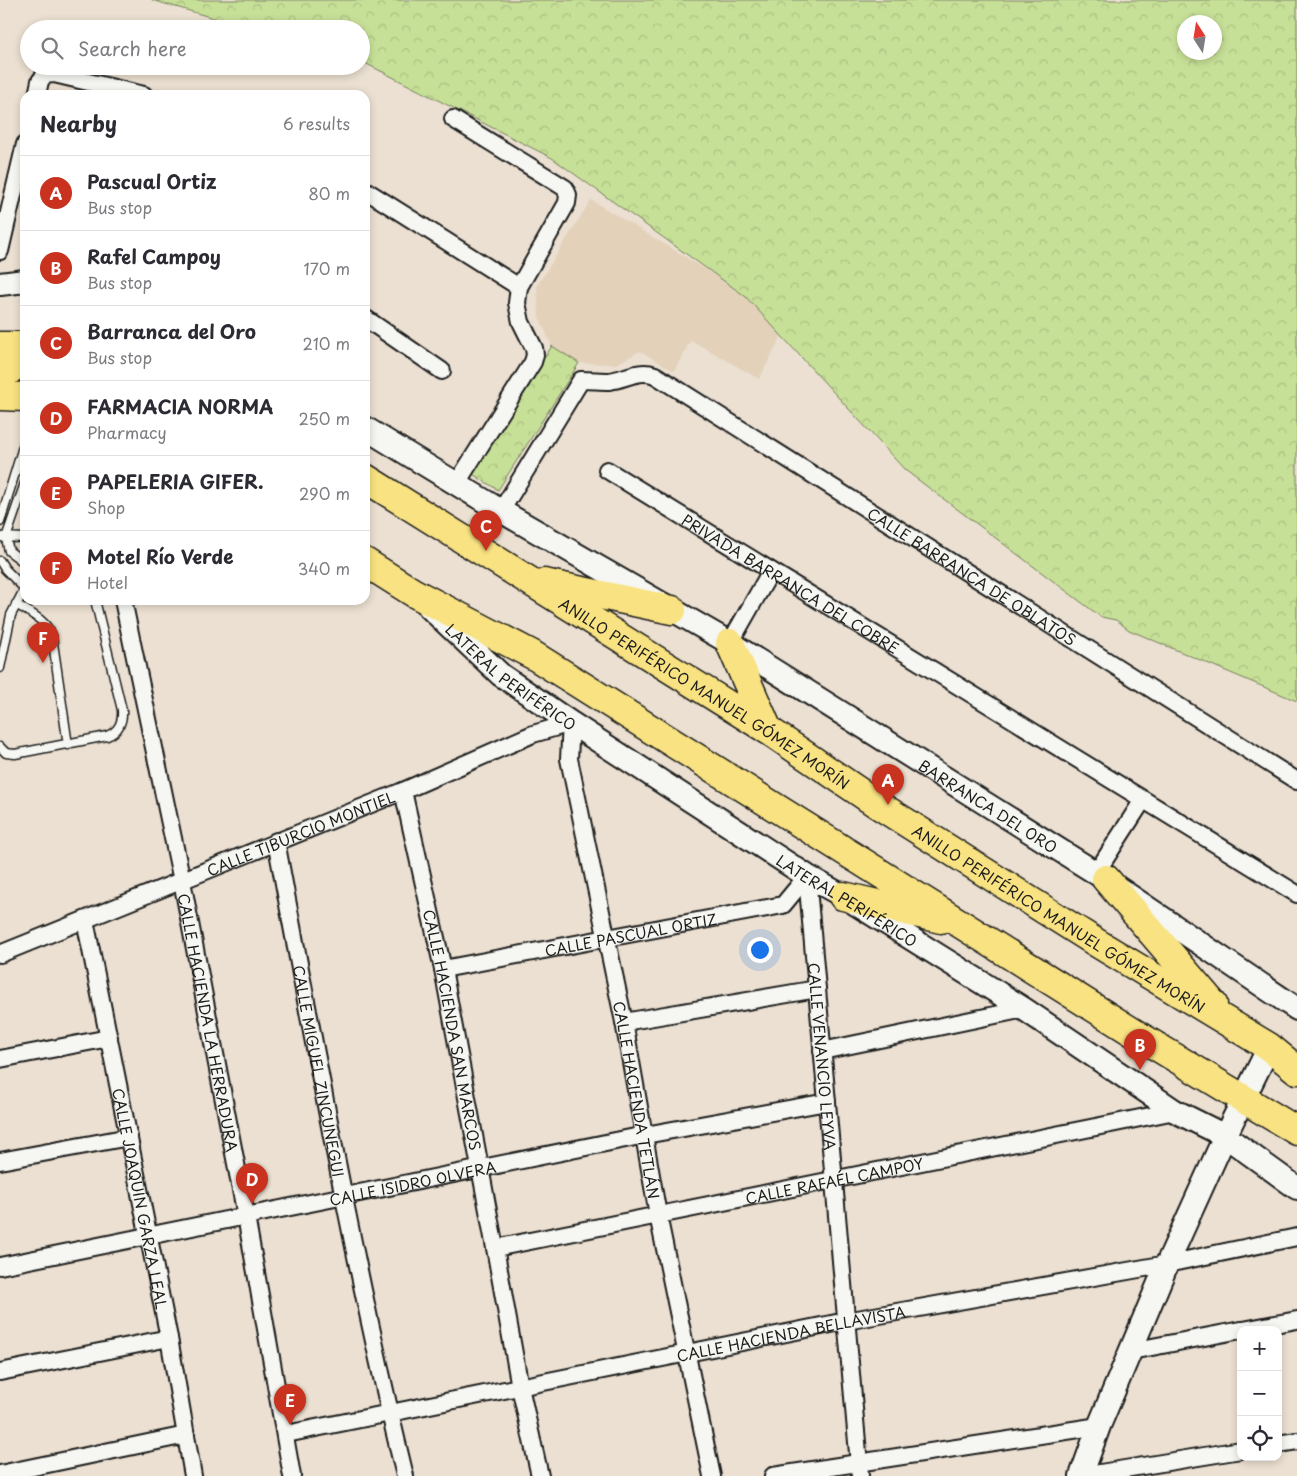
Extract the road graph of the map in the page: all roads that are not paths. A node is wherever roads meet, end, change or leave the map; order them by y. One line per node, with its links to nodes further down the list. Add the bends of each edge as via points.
1 (45, 75): 3 (street)
2 (58, 75): 4 (street)
3 (38, 90)
4 (123, 90)
5 (453, 119): 11 (street, via 565,188 568,195 567,203)
6 (20, 165): 8 (street)
7 (370, 193): 11 (street)
8 (0, 251)
9 (20, 282): 10 (street)
10 (0, 284)
11 (518, 287): 22 (street, via 520,322 534,348 533,362)
12 (370, 321): 16 (street)
13 (0, 346): 14 (highway)
14 (20, 346)
15 (20, 370): 17 (highway)
16 (442, 371)
17 (9, 394)
18 (370, 431): 22 (street, BARRANCA DEL ORO)
19 (20, 456): 25 (lane)
20 (607, 470): 31 (street, PRIVADA BARRANCA DEL COBRE)
21 (370, 481): 32 (highway, ANILLO PERIFÉRICO MANUEL GÓMEZ MORÍN)
22 (458, 483): 24 (street, BARRANCA DEL ORO)
23 (20, 495): 26 (lane)
24 (501, 511): 39 (street, BARRANCA DEL ORO); 46 (street, CALLE BARRANCA DE OBLATOS, via 582,380 611,381 646,372 655,375)
25 (0, 522)
26 (3, 537): 27 (lane); 28 (lane, via 9,552)
27 (20, 538)
28 (20, 560)
29 (0, 561): 33 (lane)
30 (370, 565): 34 (highway)
31 (771, 571): 40 (street); 48 (street, PRIVADA BARRANCA DEL COBRE)
32 (525, 579): 39 (highway); 43 (highway, ANILLO PERIFÉRICO MANUEL GÓMEZ MORÍN)
33 (20, 584)
34 (414, 593): 42 (street, LATERAL PERIFÉRICO, via 501,675); 56 (highway, via 532,655)
35 (20, 596): 36 (lane)
36 (16, 604): 41 (lane); 44 (lane, via 49,627)
37 (96, 605): 44 (lane, via 122,716 114,734)
38 (124, 605): 52 (street, CALLE HACIENDA LA HERRADURA)
39 (672, 610): 40 (street, BARRANCA DEL ORO)
40 (730, 643): 43 (highway); 51 (street, BARRANCA DEL ORO)
41 (0, 668)
42 (571, 723): 47 (street, CALLE TIBURCIO MONTIEL, via 533,734); 50 (street, LATERAL PERIFÉRICO); 57 (street, CALLE HACIENDA TETLÁN, via 569,759)
43 (768, 730): 64 (highway, ANILLO PERIFÉRICO MANUEL GÓMEZ MORÍN, via 877,804)
44 (68, 745): 45 (lane, via 14,754 6,753)
45 (0, 747)
46 (1297, 781)
47 (403, 791): 49 (street, CALLE TIBURCIO MONTIEL); 59 (street, CALLE HACIENDA SAN MARCOS)
48 (1143, 800): 51 (street); 53 (street, PRIVADA BARRANCA DEL COBRE)
49 (276, 841): 52 (street, CALLE TIBURCIO MONTIEL); 81 (street, CALLE MIGUEL ZINCUNEGUI)
50 (807, 876): 54 (street, LATERAL PERIFÉRICO); 57 (street, CALLE PASCUAL ORTIZ, via 783,905); 60 (street, CALLE VENANCIO LEYVA)
51 (1101, 876): 62 (street, BARRANCA DEL ORO); 64 (highway)
52 (182, 881): 55 (street, CALLE TIBURCIO MONTIEL); 83 (street, CALLE HACIENDA LA HERRADURA)
53 (1297, 894)
54 (843, 896): 56 (highway); 61 (street, LATERAL PERIFÉRICO)
55 (85, 920): 58 (street, CALLE TIBURCIO MONTIEL); 65 (street, CALLE JOAQUÍN GARZA LEAL)
56 (964, 925): 70 (highway)
57 (605, 938): 59 (street, CALLE PASCUAL ORTIZ); 63 (street, CALLE HACIENDA TETLÁN)
58 (0, 954)
59 (443, 969): 78 (street, CALLE HACIENDA SAN MARCOS)
60 (817, 989): 63 (street); 67 (street, CALLE VENANCIO LEYVA)
61 (1024, 1008): 67 (street); 72 (street, LATERAL PERIFÉRICO)
62 (1297, 1010)
63 (624, 1022): 74 (street, CALLE HACIENDA TETLÁN)
64 (1231, 1024): 66 (highway, ANILLO PERIFÉRICO MANUEL GÓMEZ MORÍN)
65 (110, 1038): 68 (street); 76 (street, CALLE JOAQUÍN GARZA LEAL)
66 (1269, 1047): 69 (highway, ANILLO PERIFÉRICO MANUEL GÓMEZ MORÍN); 70 (street)
67 (822, 1051): 71 (street, CALLE VENANCIO LEYVA)
68 (0, 1059)
69 (1297, 1070)
70 (1244, 1098): 73 (highway); 75 (street)
71 (827, 1102): 74 (street, CALLE ISIDRO OLVERA); 79 (street, CALLE VENANCIO LEYVA)
72 (1175, 1111): 75 (street, LATERAL PERIFÉRICO); 79 (street, CALLE RAFAÉL CAMPOY)
73 (1297, 1131)
74 (645, 1135): 78 (street, CALLE ISIDRO OLVERA); 82 (street, CALLE HACIENDA TETLÁN)
75 (1225, 1136): 80 (street, LATERAL PERIFÉRICO); 87 (street)
76 (129, 1137): 77 (street); 84 (street, CALLE JOAQUÍN GARZA LEAL)
77 (0, 1160)
78 (480, 1169): 81 (street, CALLE ISIDRO OLVERA); 86 (street, CALLE HACIENDA SAN MARCOS)
79 (834, 1180): 82 (street, CALLE RAFAÉL CAMPOY); 90 (street, CALLE VENANCIO LEYVA)
80 (1297, 1188)
81 (343, 1196): 83 (street, CALLE ISIDRO OLVERA); 98 (street, CALLE MIGUEL ZINCUNEGUI)
82 (658, 1215): 86 (street, CALLE RAFAÉL CAMPOY); 95 (street, CALLE HACIENDA TETLÁN)
83 (246, 1216): 84 (street, CALLE ISIDRO OLVERA); 100 (street, CALLE HACIENDA LA HERRADURA)
84 (148, 1236): 88 (street, CALLE ISIDRO OLVERA); 93 (street, CALLE JOAQUÍN GARZA LEAL)
85 (1297, 1237): 87 (street, CALLE HACIENDA BELLAVISTA)
86 (495, 1248): 97 (street, CALLE HACIENDA SAN MARCOS)
87 (1167, 1264): 90 (street, CALLE HACIENDA BELLAVISTA); 94 (street)
88 (0, 1266)
89 (1297, 1320): 91 (street)
90 (846, 1321): 95 (street, CALLE HACIENDA BELLAVISTA); 105 (street, CALLE VENANCIO LEYVA)
91 (1264, 1326)
92 (1237, 1331): 94 (street)
93 (169, 1338): 96 (street); 101 (street, CALLE JOAQUÍN GARZA LEAL)
94 (1131, 1351): 99 (street)
95 (688, 1353): 97 (street, CALLE HACIENDA BELLAVISTA); 111 (street, CALLE HACIENDA TETLÁN)
96 (0, 1372)
97 (520, 1387): 98 (street, CALLE HACIENDA BELLAVISTA); 110 (street, CALLE HACIENDA SAN MARCOS)
98 (390, 1414): 100 (street, CALLE HACIENDA BELLAVISTA); 109 (street, CALLE MIGUEL ZINCUNEGUI)
99 (1099, 1426): 105 (street); 113 (street)
100 (286, 1434): 108 (street, CALLE HACIENDA LA HERRADURA)
101 (186, 1435): 106 (street); 107 (street, CALLE JOAQUÍN GARZA LEAL)
102 (1297, 1441): 103 (street)
103 (1282, 1443)
104 (1237, 1451): 113 (street)
105 (860, 1470): 112 (street)
106 (0, 1474)
107 (193, 1476)
108 (292, 1476)
109 (405, 1476)
110 (540, 1476)
111 (712, 1476)
112 (773, 1476)
113 (1082, 1476)

